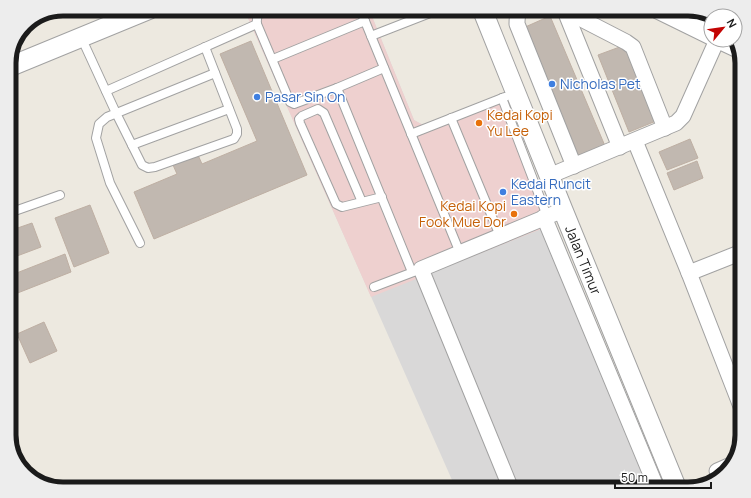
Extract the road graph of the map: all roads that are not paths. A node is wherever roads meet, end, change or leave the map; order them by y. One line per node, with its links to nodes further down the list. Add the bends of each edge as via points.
1 (133, 16): 14 (street)
2 (258, 16): 11 (lane)
3 (363, 16): 10 (lane)
4 (422, 16): 13 (lane)
5 (484, 16): 23 (street, Jalan Timur)
6 (517, 16): 32 (street, via 517,24)
7 (565, 16): 31 (street)
8 (575, 16): 27 (street, via 633,47)
9 (672, 16): 12 (street)
10 (365, 22): 13 (lane); 17 (lane)
11 (258, 24): 15 (lane); 17 (lane)
12 (703, 31)
13 (371, 36): 19 (lane)
14 (81, 37): 18 (street); 22 (lane)
15 (205, 47): 20 (lane); 22 (lane)
16 (713, 48): 27 (street, via 683,116)
17 (273, 59): 21 (lane, via 290,102 294,104)
18 (16, 64)
19 (384, 68): 21 (lane); 28 (lane)
20 (215, 73): 24 (lane); 25 (lane)
21 (337, 88): 35 (lane)
22 (106, 91): 25 (lane)
23 (509, 96): 26 (lane); 33 (street, Jalan Timur); 38 (lane)
24 (229, 109): 30 (lane); 30 (lane, via 237,129 234,139 148,168 142,166)
25 (116, 113): 30 (lane); 40 (lane, via 99,124 96,138 110,182)
26 (451, 118): 28 (lane); 39 (lane)
27 (665, 128): 29 (street)
28 (411, 134): 41 (lane)
29 (635, 141): 31 (street); 44 (street)
30 (132, 145)
31 (620, 147): 32 (street)
32 (574, 166): 33 (street)
33 (550, 176): 38 (street, Jalan Timur)
34 (60, 195): 37 (lane)
35 (382, 197): 36 (lane); 43 (lane)
36 (362, 202): 36 (lane, via 342,207 336,204 300,123 299,119 302,116 318,109 324,113)
37 (16, 211)
38 (551, 214): 39 (street); 50 (street); 51 (street, Jalan Timur)
39 (500, 236): 41 (street)
40 (140, 243)
41 (460, 253): 43 (street)
42 (735, 255): 44 (street)
43 (417, 270): 45 (lane); 49 (street)
44 (690, 273): 46 (street)
45 (374, 287)
46 (735, 390)
47 (720, 469): 48 (street)
48 (717, 470)
49 (508, 482)
50 (654, 482)
51 (673, 482)

